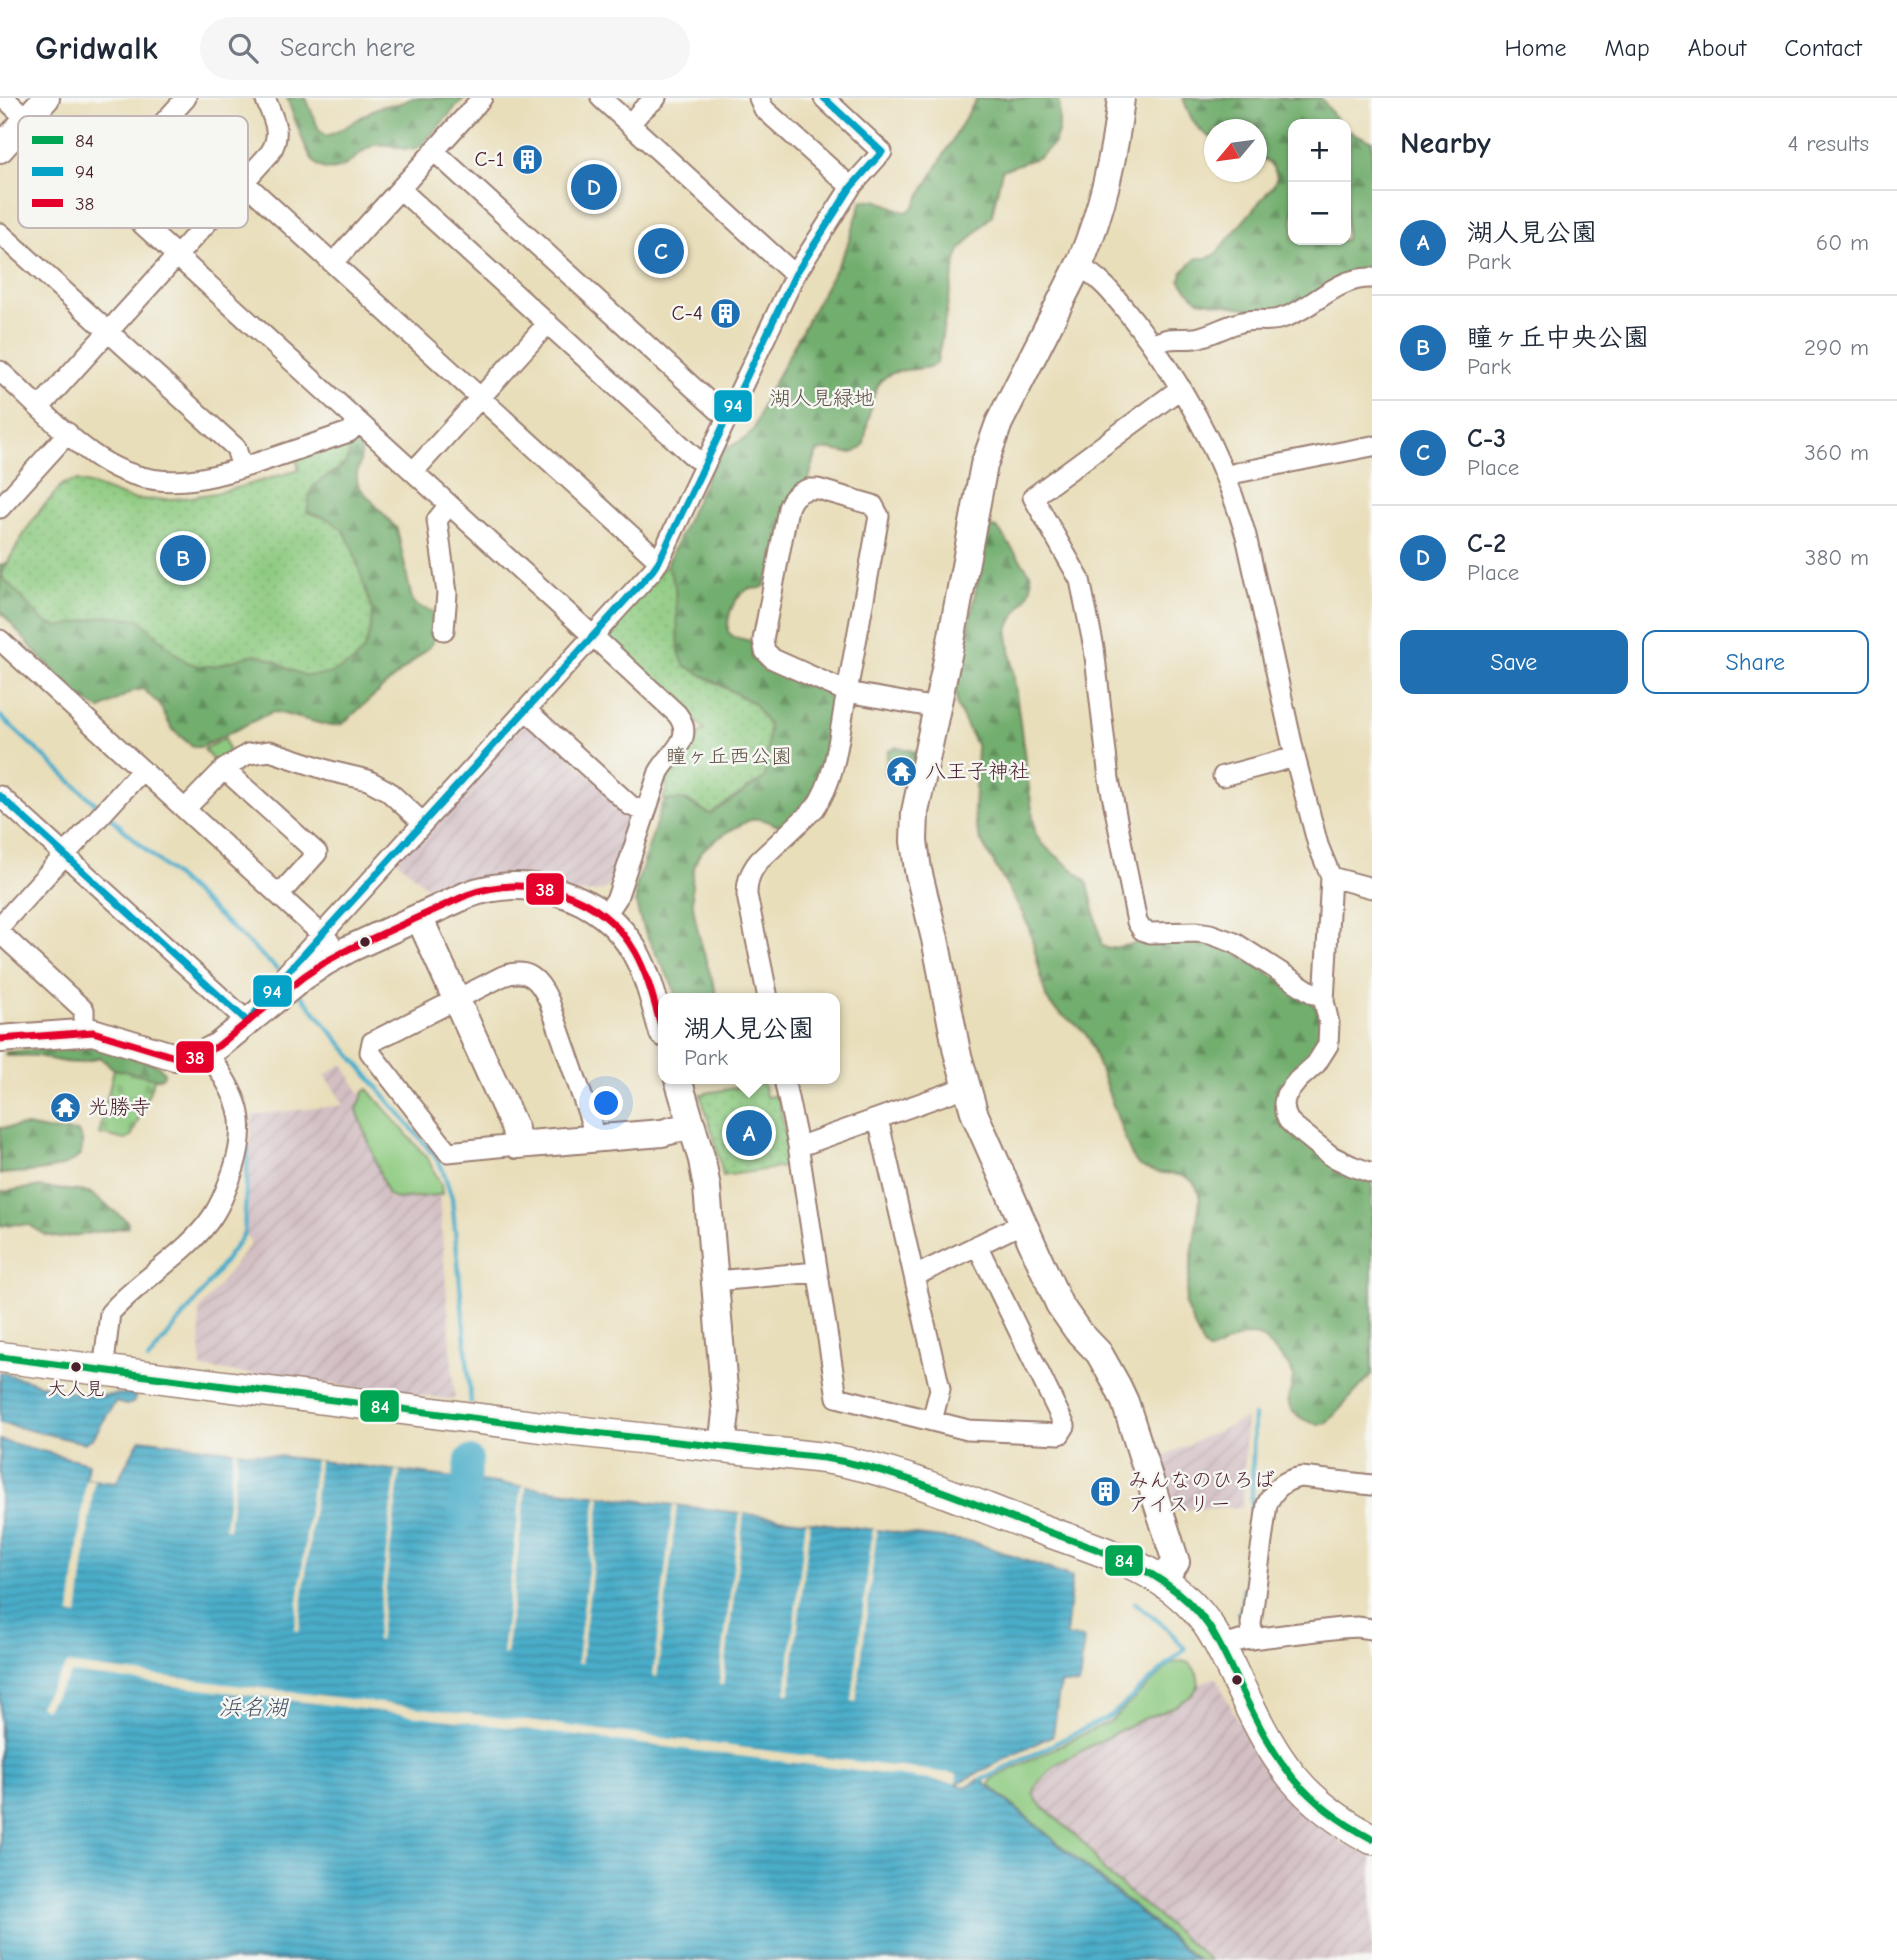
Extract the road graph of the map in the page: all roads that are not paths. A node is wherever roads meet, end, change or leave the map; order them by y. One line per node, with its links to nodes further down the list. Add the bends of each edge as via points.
1 (4, 98): 11 (street)
2 (46, 98): 12 (street)
3 (186, 98): 13 (street)
4 (265, 98): 18 (street, via 277,133 276,144)
5 (482, 98): 17 (street)
6 (601, 98): 14 (street)
7 (656, 98): 14 (street)
8 (759, 98): 20 (street, via 764,109)
9 (824, 98): 20 (street, via 882,152)
10 (1121, 98): 27 (street, via 1106,185)
11 (24, 116)
12 (30, 116)
13 (170, 116)
14 (630, 124): 28 (street)
15 (18, 129): 16 (street)
16 (0, 149)
17 (434, 151): 21 (street); 37 (street)
18 (248, 177)
19 (248, 186): 26 (street)
20 (851, 187): 28 (street)
21 (400, 189): 26 (street); 30 (street)
22 (145, 228): 25 (street)
23 (202, 228): 25 (street)
24 (0, 233): 31 (street)
25 (176, 256): 31 (street); 38 (street)
26 (333, 263): 35 (street)
27 (1078, 266): 32 (street, via 1092,273 1117,299); 52 (street, via 991,444)
28 (795, 275): 37 (street)
29 (1372, 278): 32 (street, via 1338,285 1281,318 1249,320 1204,336 1163,339)
30 (548, 323): 35 (street); 41 (street)
31 (108, 331): 36 (street); 42 (street, via 236,448)
32 (1153, 346): 34 (street)
33 (0, 370): 36 (street)
34 (1181, 388): 44 (street); 73 (street, via 1033,497 1080,580 1094,648 1109,779 1137,922 1150,933 1197,932 1223,938 1314,994)
35 (480, 398): 43 (street); 47 (street)
36 (40, 407): 39 (street)
37 (728, 415): 41 (street)
38 (359, 422): 42 (street, via 349,432); 43 (street)
39 (68, 433): 42 (street, via 100,459 157,480 198,480); 46 (street)
40 (1372, 446): 44 (street)
41 (705, 463): 47 (street)
42 (242, 468)
43 (413, 472): 45 (street)
44 (1226, 477): 54 (street, via 1246,536)
45 (449, 505): 48 (street, via 437,520 447,593); 49 (street)
46 (1, 506)
47 (659, 561): 49 (street)
48 (444, 630)
49 (593, 636): 53 (street); 60 (street, via 684,723 681,743 664,762)
50 (0, 640): 56 (street)
51 (846, 692): 51 (street, via 879,516 873,505 808,489 799,492 788,508 763,640 765,651 773,659); 52 (street); 72 (street, via 822,798 759,861 747,883)
52 (937, 708): 82 (street, via 916,805 914,841)
53 (526, 710): 60 (street, via 631,806); 61 (street)
54 (1295, 757): 57 (street); 63 (street)
55 (224, 769): 59 (street); 61 (street, via 248,754 270,751 378,785); 65 (street, via 317,853)
56 (142, 770): 59 (street); 62 (street)
57 (1223, 776)
58 (0, 796): 62 (street)
59 (185, 809): 65 (street)
60 (645, 811): 66 (street, via 617,898)
61 (423, 823): 70 (street)
62 (64, 855): 68 (street); 76 (street)
63 (1331, 877): 64 (street); 73 (street)
64 (1372, 888)
65 (279, 895): 70 (street)
66 (605, 916): 67 (street, via 573,897 512,885 482,889); 75 (street, via 629,941 639,960)
67 (419, 917): 71 (street); 74 (street)
68 (0, 926)
69 (0, 933): 77 (street, via 84,1010)
70 (322, 934): 71 (street); 76 (street)
71 (342, 953): 76 (street, via 303,977)
72 (767, 993)
73 (1324, 995): 88 (street, via 1328,1045 1317,1064 1286,1095 1284,1112 1331,1156)
74 (456, 999): 85 (street, via 512,973 538,981 592,1122); 86 (street, via 515,1129); 86 (street, via 372,1042 370,1052 448,1152)
75 (658, 1018)
76 (248, 1022): 79 (street)
77 (84, 1032): 78 (street); 79 (street, via 175,1057)
78 (0, 1039)
79 (208, 1052): 95 (street, via 232,1091 240,1118 240,1147 229,1182 211,1220 110,1313)
80 (680, 1084): 84 (street)
81 (785, 1084): 87 (street)
82 (966, 1087): 83 (street); 89 (street)
83 (878, 1119): 87 (street); 92 (street)
84 (692, 1125): 85 (street, via 662,1133); 93 (street, via 705,1174)
85 (593, 1139): 86 (street)
86 (516, 1145)
87 (797, 1145): 91 (street)
88 (1372, 1173)
89 (1023, 1223): 90 (street); 99 (street, via 1059,1304 1099,1353 1125,1402 1176,1562)
90 (977, 1245): 92 (street); 96 (street, via 1065,1426 1060,1434 968,1430)
91 (817, 1272): 93 (street); 96 (street, via 837,1397)
92 (914, 1274): 96 (street, via 940,1389)
93 (715, 1281): 97 (street, via 726,1413)
94 (0, 1357): 95 (main road)
95 (103, 1371): 97 (main road)
96 (932, 1421)
97 (722, 1447): 99 (main road, via 872,1467 1095,1549)
98 (1372, 1485): 101 (street, via 1301,1477 1290,1479 1272,1493 1251,1624)
99 (1162, 1581): 102 (main road, via 1194,1608)
100 (1372, 1629): 101 (street, via 1341,1628)
101 (1253, 1639): 102 (street)
102 (1220, 1647): 103 (main road, via 1283,1768 1315,1801)
103 (1372, 1839)

